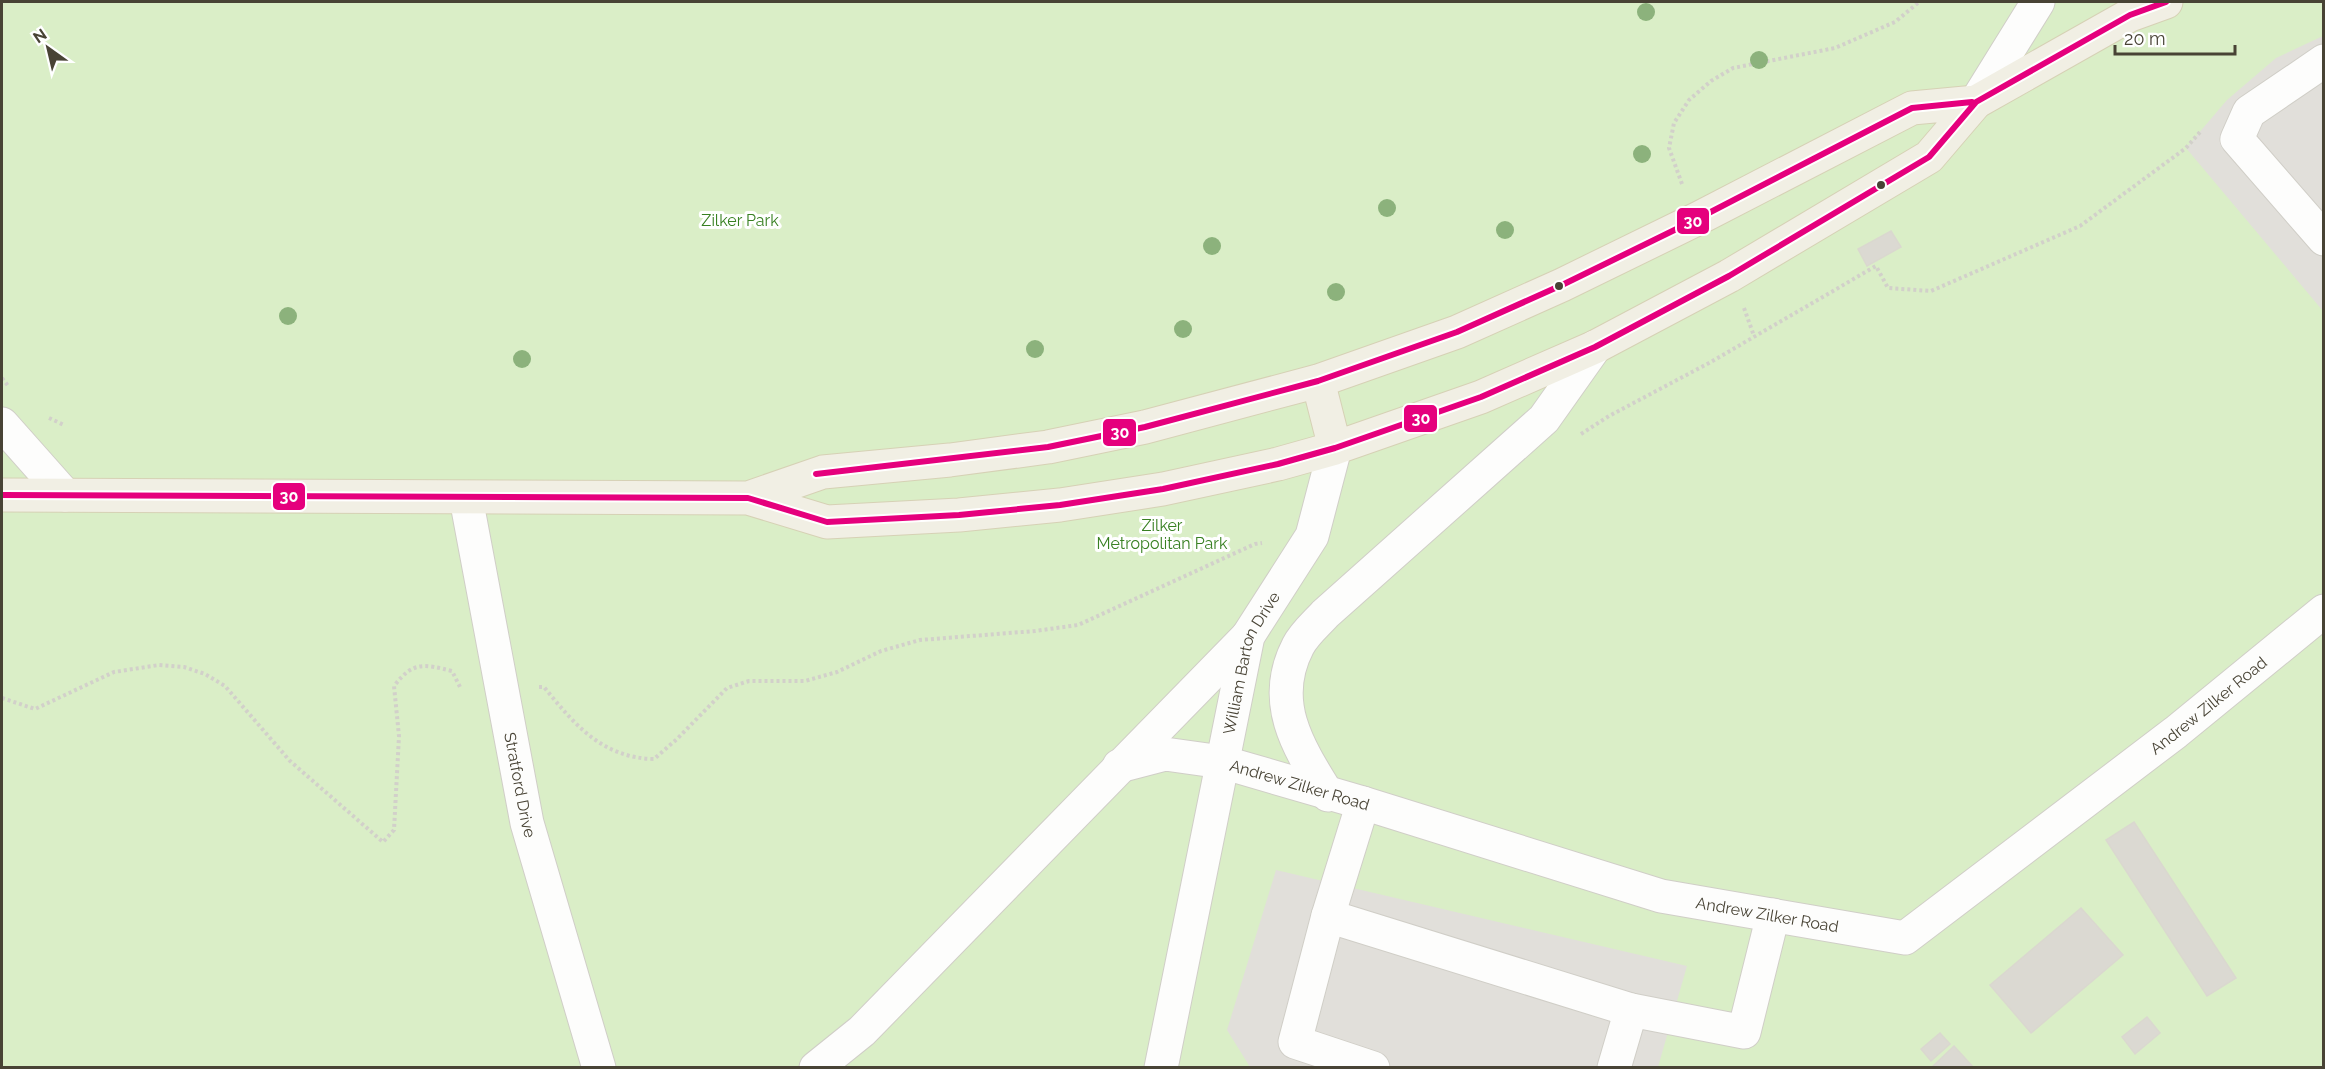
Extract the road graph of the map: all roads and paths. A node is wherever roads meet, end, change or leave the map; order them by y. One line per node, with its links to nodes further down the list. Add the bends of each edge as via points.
1 (1919, 2): 8 (path, via 1895,22 1835,48 1733,68 1711,81 1689,100 1674,123 1669,148)
2 (2038, 2): 6 (street)
3 (2166, 2): 4 (main road)
4 (2127, 8): 6 (main road)
5 (2324, 61): 9 (street, via 2249,112 2237,139)
6 (1976, 102): 11 (main road, via 1929,157 1729,276); 12 (main road, via 1912,108 1562,285 1457,332)
7 (2207, 124): 10 (path, via 2186,148 2080,226 1931,291 1888,288 1876,266 1754,336)
8 (1686, 191)
9 (2324, 238)
10 (1742, 304)
11 (1595, 347): 14 (main road, via 1481,397); 27 (street, via 1544,419 1325,614 1298,644 1287,677 1288,717 1300,750)
12 (1318, 381): 14 (main road); 18 (main road, via 1145,427 1059,445 824,472)
13 (2, 424): 16 (street)
14 (1335, 448): 18 (main road, via 1162,489 959,515 827,522); 21 (street, William Barton Drive, via 1312,536)
15 (2, 495): 16 (main road)
16 (65, 495): 17 (main road)
17 (466, 498): 18 (main road); 32 (street, Stratford Drive, via 527,823)
18 (748, 498)
19 (1267, 542): 22 (path, via 1078,625 920,640 805,681 748,681 727,688 654,759 635,759 597,742 544,687)
20 (2324, 611): 29 (street, Andrew Zilker Road, via 2176,732 1905,938)
21 (1248, 636): 25 (street, William Barton Drive); 26 (street)
22 (536, 688)
23 (465, 696): 24 (path, via 452,670 427,664 405,672 394,686 399,735 394,830 383,842 290,761 225,686 206,674 159,665 114,672 35,709)
24 (2, 698)
25 (1222, 762): 26 (street, Andrew Zilker Road, via 1165,754); 27 (street, Andrew Zilker Road); 34 (street, William Barton Drive)
26 (1119, 766): 33 (street, via 862,1031)
27 (1328, 795): 28 (street, Andrew Zilker Road)
28 (1363, 803): 29 (street, Andrew Zilker Road, via 1661,896); 30 (street)
29 (1773, 915): 31 (street, via 1744,1032)
30 (1328, 916): 31 (street); 35 (street, via 1295,1042)
31 (1630, 1010): 36 (street)
32 (599, 1068)
33 (816, 1068)
34 (1161, 1068)
35 (1373, 1068)
36 (1614, 1068)

